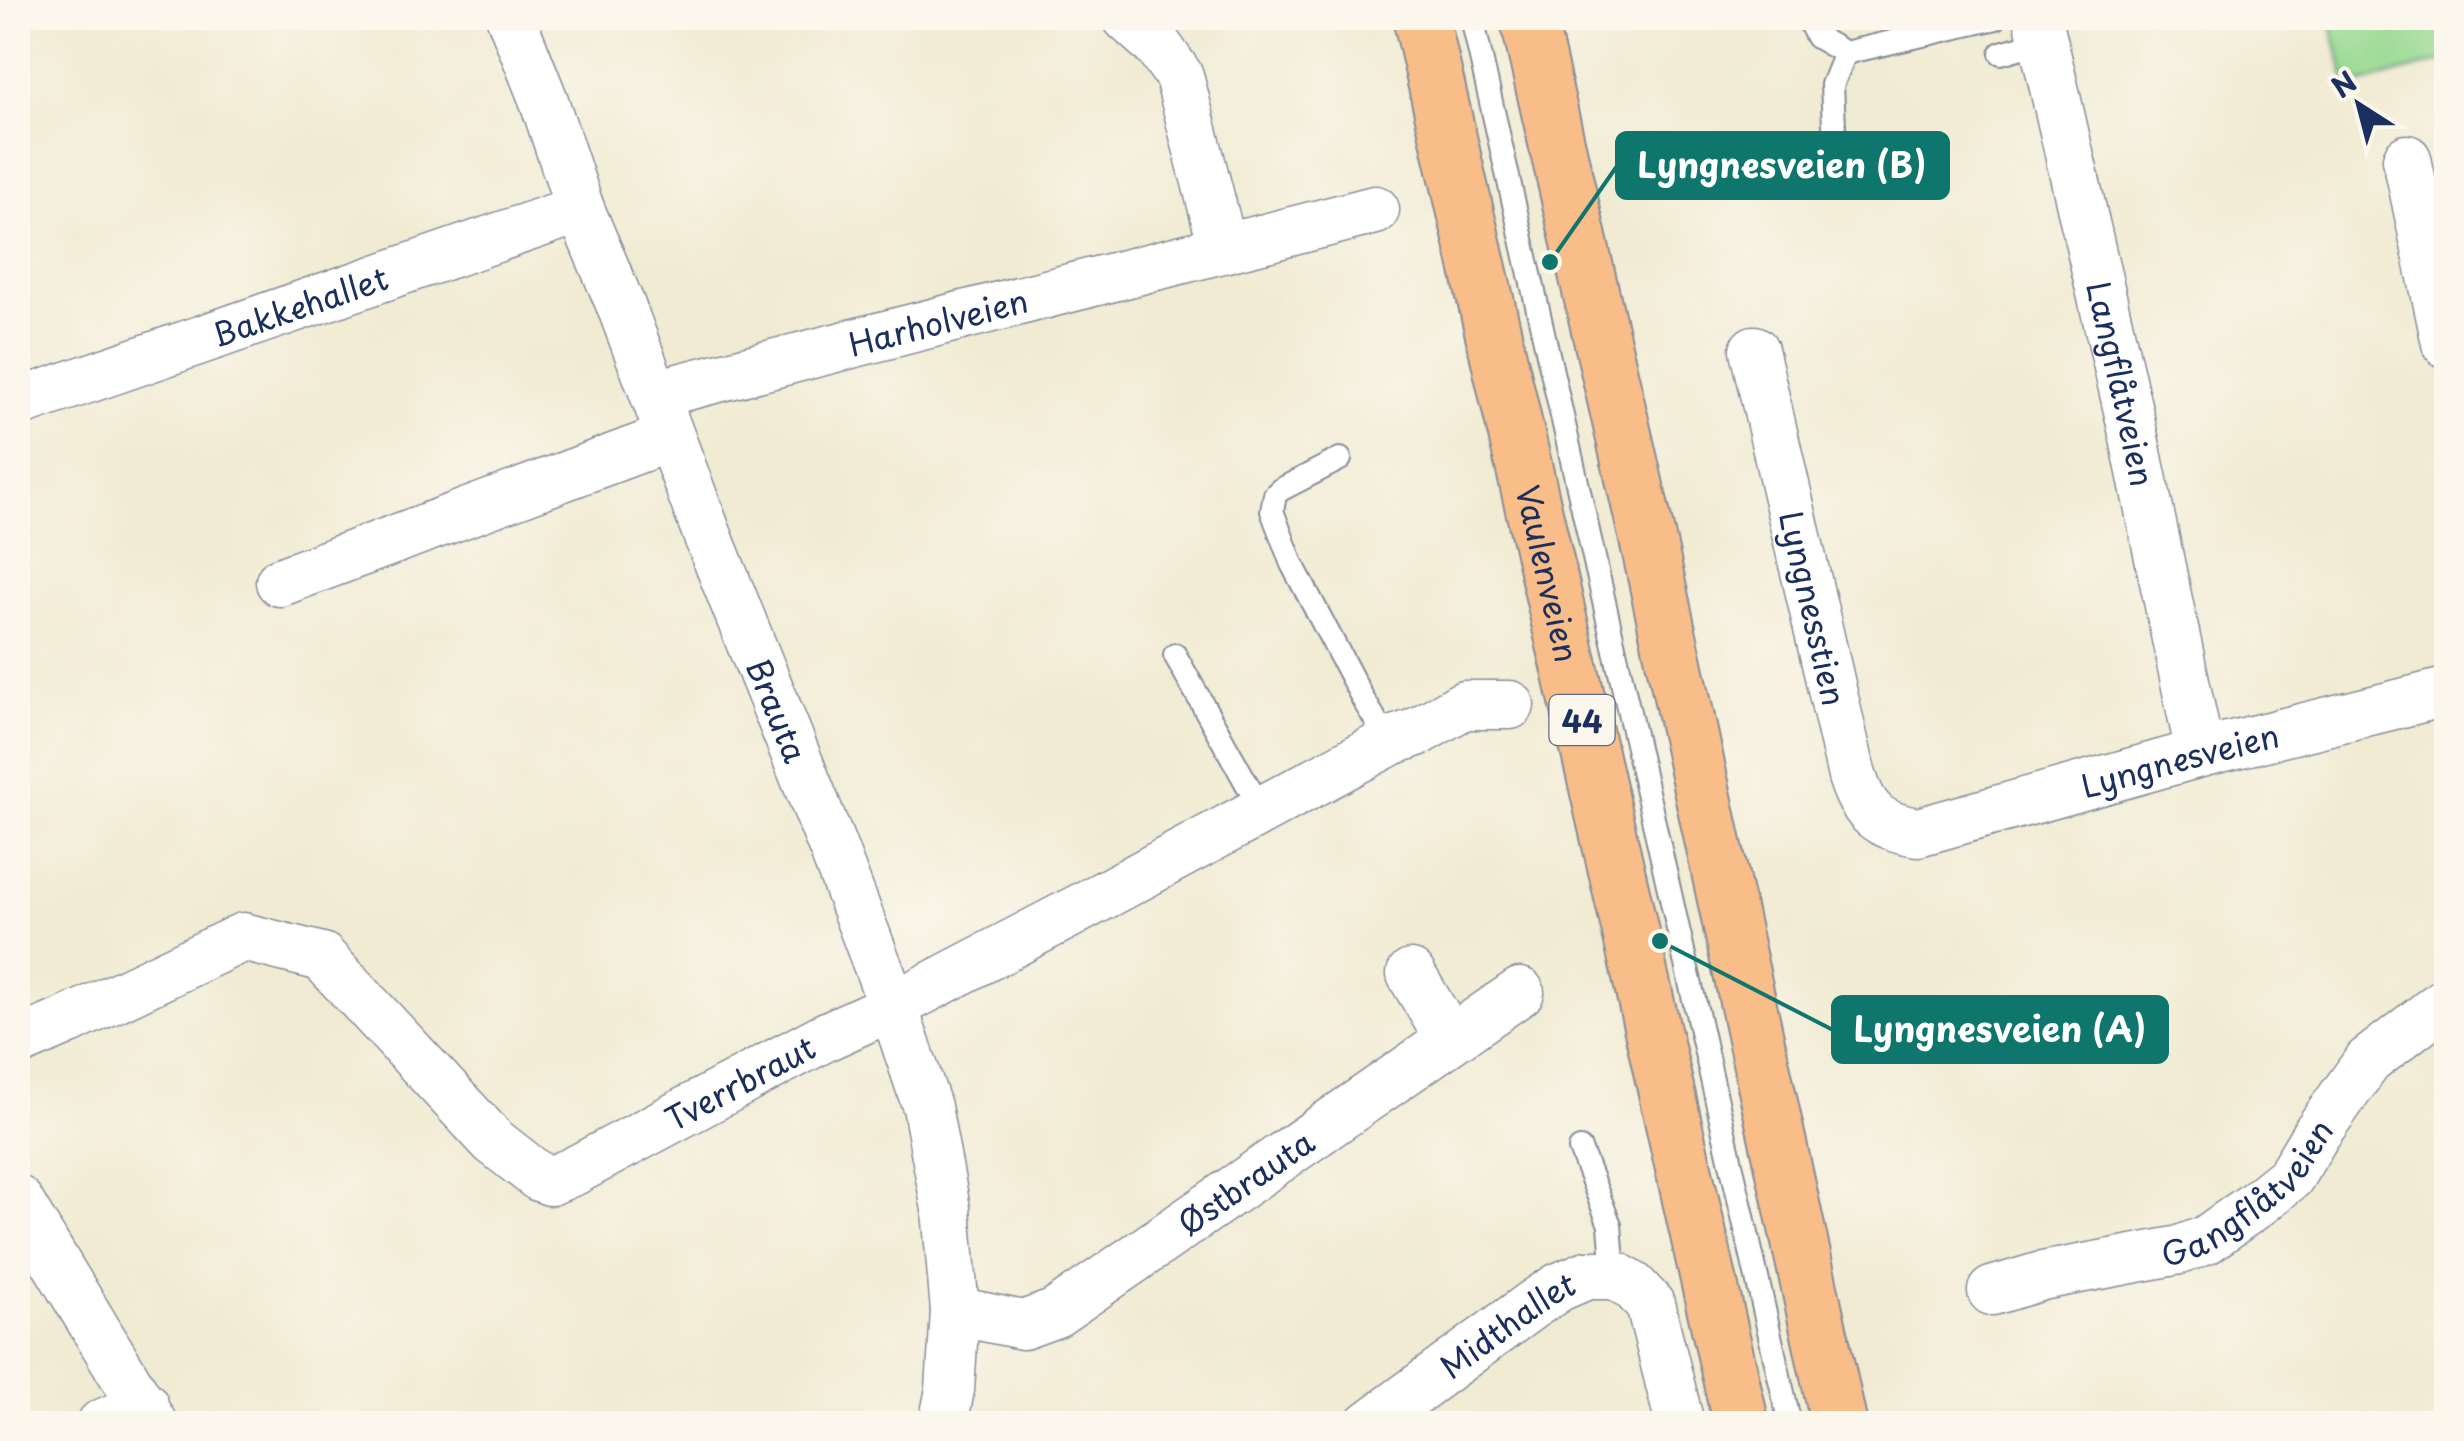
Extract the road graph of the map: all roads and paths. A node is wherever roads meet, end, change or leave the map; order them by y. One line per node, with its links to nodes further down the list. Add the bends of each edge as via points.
1 (511, 18): 12 (street, Brauta)
2 (1127, 18): 14 (street, via 1179,76)
3 (1421, 18): 44 (main road, Vaulenveien / 44)
4 (1472, 18): 45 (lane)
5 (1528, 18): 46 (main road)
6 (1807, 18): 9 (lane, via 1816,38)
7 (1996, 18): 9 (lane)
8 (2027, 37): 25 (street, Langflåtveien, via 2130,419)
9 (1845, 53): 10 (lane, via 1832,86)
10 (1835, 146)
11 (2407, 159): 15 (street)
12 (580, 209): 17 (street, Bakkehallet); 18 (street, Brauta)
13 (1375, 210): 14 (street, Harholveien)
14 (1223, 248): 18 (street, Harholveien)
15 (2446, 343)
16 (1754, 350): 27 (street, Lyngnesstien, via 1857,793 1880,821)
17 (18, 403)
18 (662, 416): 20 (street, Harholveien); 31 (street, Brauta)
19 (1340, 458): 24 (lane, via 1280,490 1272,512 1364,701)
20 (280, 582)
21 (1175, 655): 26 (lane)
22 (2446, 692): 25 (street, Lyngnesveien)
23 (1510, 705): 24 (street, Tverrbraut, via 1464,705)
24 (1410, 746): 26 (street, Tverrbraut)
25 (2200, 753): 27 (street, Lyngnesveien)
26 (1262, 812): 31 (street, Tverrbraut)
27 (1918, 832)
28 (1411, 974): 32 (street)
29 (1520, 992): 32 (street, Østbrauta)
30 (2446, 1001): 37 (street, Gangflåtveien, via 2368,1061 2290,1176 2206,1240)
31 (893, 1006): 33 (street, Tverrbraut, via 550,1181 493,1141 322,958 243,937); 38 (street, Brauta, via 927,1107 946,1209)
32 (1450, 1040): 38 (street, Østbrauta, via 1056,1313 1023,1325)
33 (18, 1042)
34 (1580, 1149): 36 (lane, via 1610,1225)
35 (18, 1200): 39 (street)
36 (1614, 1275): 42 (street, Midthallet, via 1588,1275 1559,1287); 43 (street, Midthallet, via 1650,1304)
37 (1992, 1290)
38 (954, 1311): 41 (street, Brauta)
39 (148, 1414): 40 (street)
40 (101, 1424)
41 (943, 1424)
42 (1370, 1424)
43 (1680, 1424)
44 (1740, 1424)
45 (1790, 1424)
46 (1840, 1424)

